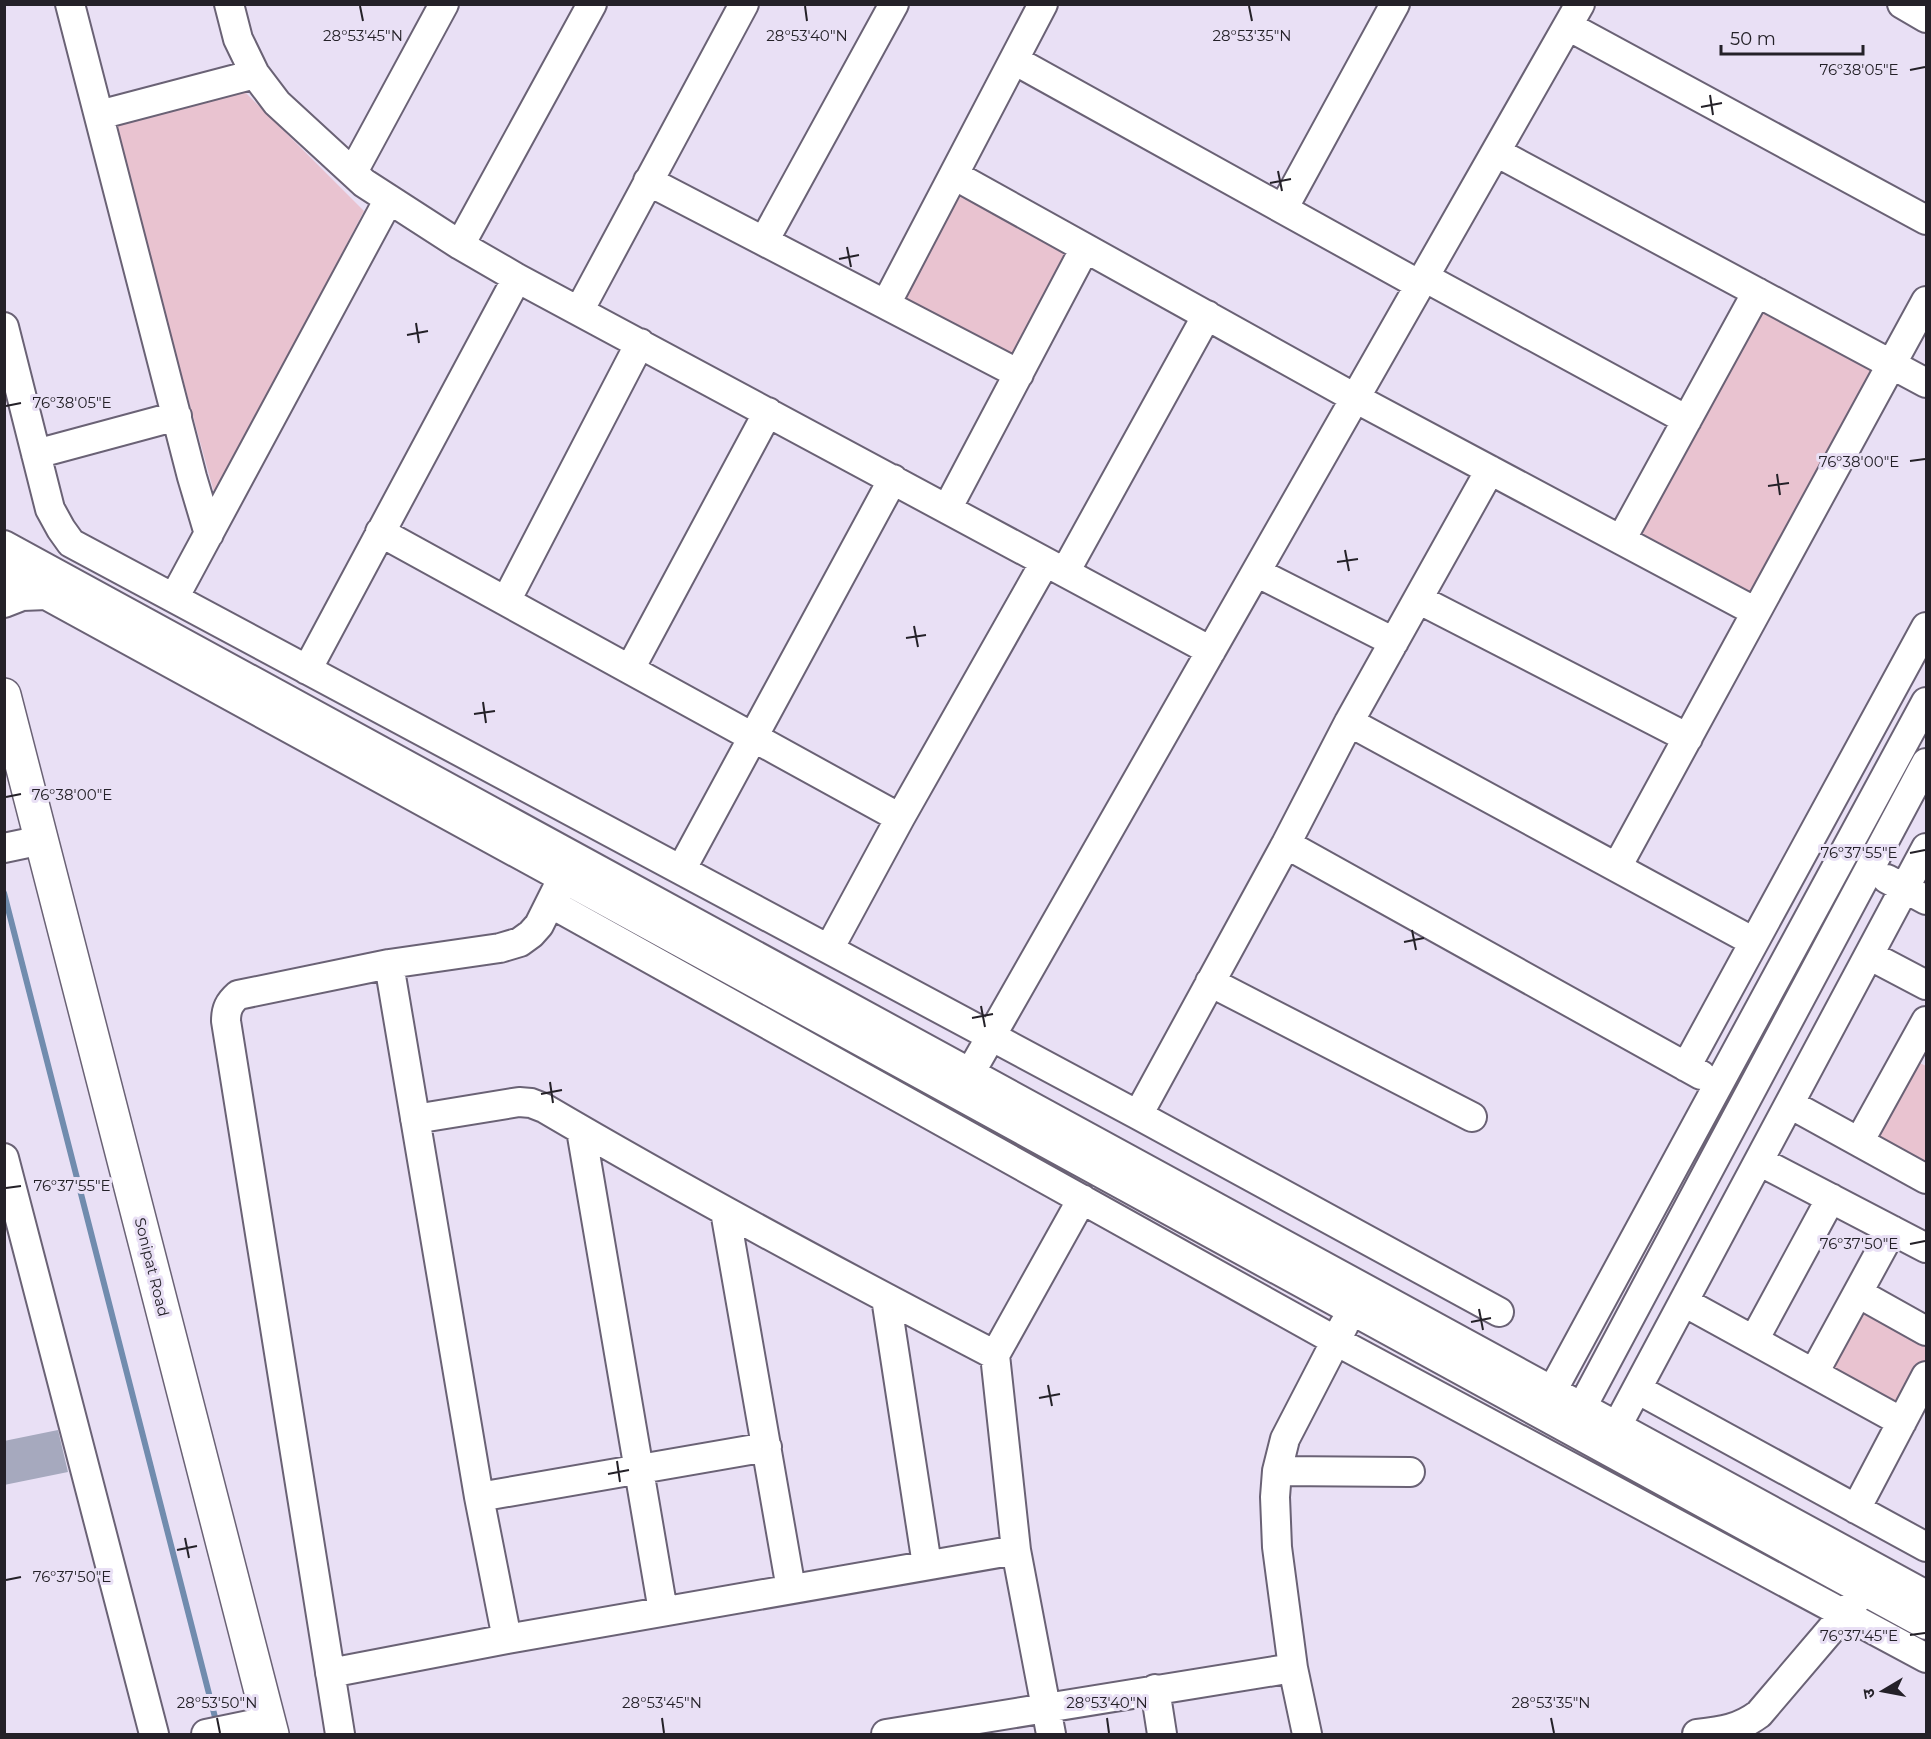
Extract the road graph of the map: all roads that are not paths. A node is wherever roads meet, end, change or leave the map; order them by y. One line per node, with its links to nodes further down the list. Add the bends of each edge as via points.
1 (70, 4): 15 (street)
2 (250, 4): 11 (street)
3 (444, 4): 17 (street)
4 (592, 4): 24 (street)
5 (744, 4): 19 (street)
6 (894, 4): 23 (street)
7 (1043, 4): 13 (street)
8 (1395, 4): 21 (street)
9 (1902, 4): 12 (street)
10 (1574, 15): 16 (street); 22 (street)
11 (232, 18): 14 (street)
12 (1926, 18)
13 (1014, 60): 18 (street); 21 (street)
14 (255, 74): 15 (street); 17 (street, via 277,103)
15 (99, 115): 40 (street)
16 (1496, 152): 27 (street); 28 (street)
17 (353, 172): 20 (street)
18 (954, 175): 25 (street); 30 (street)
19 (648, 181): 23 (street); 31 (street)
20 (389, 199): 24 (street); 48 (street)
21 (1283, 209): 27 (street)
22 (1926, 220)
23 (764, 241): 30 (street)
24 (460, 244): 26 (street)
25 (1085, 248): 32 (street); 36 (street)
26 (517, 278): 31 (street); 47 (street)
27 (1422, 281): 38 (street); 41 (street)
28 (1757, 292): 35 (street); 41 (street)
29 (1926, 301): 35 (street)
30 (886, 304): 36 (street)
31 (579, 311): 34 (street)
32 (1207, 315): 38 (street); 52 (street)
33 (4, 327): 42 (street)
34 (640, 343): 39 (street); 58 (street)
35 (1892, 364): 37 (street); 60 (street)
36 (1019, 374): 45 (street)
37 (1926, 382)
38 (1355, 398): 43 (street); 54 (street)
39 (768, 412): 44 (street); 64 (street)
40 (177, 416): 42 (street); 48 (street)
41 (1687, 420): 49 (street)
42 (36, 454): 50 (street, via 50,509)
43 (1490, 470): 49 (street); 57 (street)
44 (893, 479): 45 (street); 69 (street)
45 (947, 509): 52 (street)
46 (4, 531): 55 (street)
47 (380, 532): 58 (street); 65 (street)
48 (209, 534): 56 (street)
49 (1621, 540): 60 (street)
50 (71, 543): 55 (street); 56 (street)
51 (4, 545): 55 (street)
52 (1055, 567): 63 (street); 73 (street)
53 (4, 572): 55 (street)
54 (1256, 572): 62 (street); 63 (street)
55 (50, 584): 59 (street); 81 (street); 93 (street)
56 (174, 598): 65 (street)
57 (1418, 599): 62 (street); 70 (street)
58 (506, 601): 64 (street)
59 (4, 603)
60 (1756, 612): 70 (street)
61 (1926, 627): 84 (street)
62 (1394, 642): 68 (street)
63 (1211, 651): 90 (street)
64 (630, 669): 69 (street)
65 (307, 670): 80 (street)
66 (4, 695): 74 (main road, Sonipat Road)
67 (1926, 702): 77 (street)
68 (1349, 722): 75 (street); 78 (street)
69 (753, 737): 73 (street); 80 (street)
70 (1688, 738): 78 (street)
71 (1926, 763): 79 (street)
72 (4, 781): 74 (main road, Sonipat Road)
73 (900, 818): 85 (street)
74 (22, 844): 147 (main road, Sonipat Road)
75 (1286, 844): 88 (street); 92 (street)
76 (1926, 848): 82 (street)
77 (1843, 855): 79 (street); 94 (street)
78 (1617, 867): 84 (street)
79 (1870, 869): 82 (street); 122 (street)
80 (681, 870): 85 (street)
81 (563, 877): 83 (street); 93 (street)
82 (1916, 894): 86 (street)
83 (550, 903): 87 (street, via 539,925 520,942); 105 (street)
84 (1754, 942): 92 (street)
85 (829, 949): 90 (street)
86 (1869, 955): 89 (street); 95 (street)
87 (389, 964): 98 (street); 144 (street, via 238,995 226,1012)
88 (1210, 982): 96 (street); 97 (street)
89 (1926, 985)
90 (991, 1036): 93 (street); 96 (street)
91 (1922, 1039): 100 (street)
92 (1686, 1067): 94 (street)
93 (965, 1083): 112 (street); 121 (street)
94 (1719, 1085): 121 (street)
95 (1790, 1104): 100 (street); 102 (street)
96 (1138, 1115): 113 (street)
97 (1472, 1117)
98 (415, 1119): 99 (street, via 519,1102 544,1108); 129 (street)
99 (581, 1130): 106 (street); 126 (street)
100 (1859, 1142): 103 (street)
101 (4, 1158): 148 (street)
102 (1759, 1161): 104 (street); 111 (street)
103 (1926, 1179)
104 (1831, 1198): 107 (street); 115 (street)
105 (1082, 1199): 116 (street); 117 (street)
106 (725, 1211): 110 (street); 125 (street)
107 (1892, 1230): 108 (street); 109 (street)
108 (1926, 1246)
109 (1858, 1293): 114 (street); 118 (street)
110 (886, 1298): 117 (street); 133 (street)
111 (1684, 1302): 115 (street); 120 (street)
112 (1352, 1310): 116 (street); 121 (street)
113 (1500, 1312)
114 (1926, 1331)
115 (1754, 1340): 118 (street)
116 (1336, 1341): 127 (street, via 1286,1439); 139 (street)
117 (995, 1355): 132 (street)
118 (1814, 1373): 123 (street)
119 (1926, 1376): 123 (street)
120 (1637, 1389): 124 (street); 130 (street)
121 (1546, 1402): 122 (street)
122 (1576, 1418): 124 (street); 136 (street)
123 (1902, 1422): 130 (street)
124 (1617, 1426): 134 (street)
125 (767, 1447): 126 (street); 135 (street)
126 (638, 1469): 129 (street); 138 (street)
127 (1277, 1470): 128 (street); 143 (street, via 1277,1547)
128 (1410, 1472)
129 (479, 1497): 141 (street)
130 (1856, 1509): 131 (street)
131 (1924, 1541): 134 (street)
132 (1016, 1550): 133 (street); 146 (street)
133 (927, 1565): 135 (street)
134 (1899, 1580): 137 (street)
135 (791, 1589): 138 (street)
136 (1864, 1590): 139 (street); 140 (street)
137 (1926, 1595)
138 (663, 1611): 141 (street)
139 (1845, 1614): 142 (street); 153 (street, via 1759,1714 1746,1724)
140 (1926, 1625)
141 (507, 1639): 144 (street)
142 (1926, 1658)
143 (1293, 1668): 145 (street); 152 (street)
144 (330, 1673): 149 (street)
145 (1155, 1689): 146 (street); 151 (street)
146 (1048, 1721): 150 (street)
147 (240, 1730)
148 (154, 1734)
149 (340, 1734)
150 (886, 1734)
151 (1162, 1734)
152 (1307, 1734)
153 (1697, 1734)

